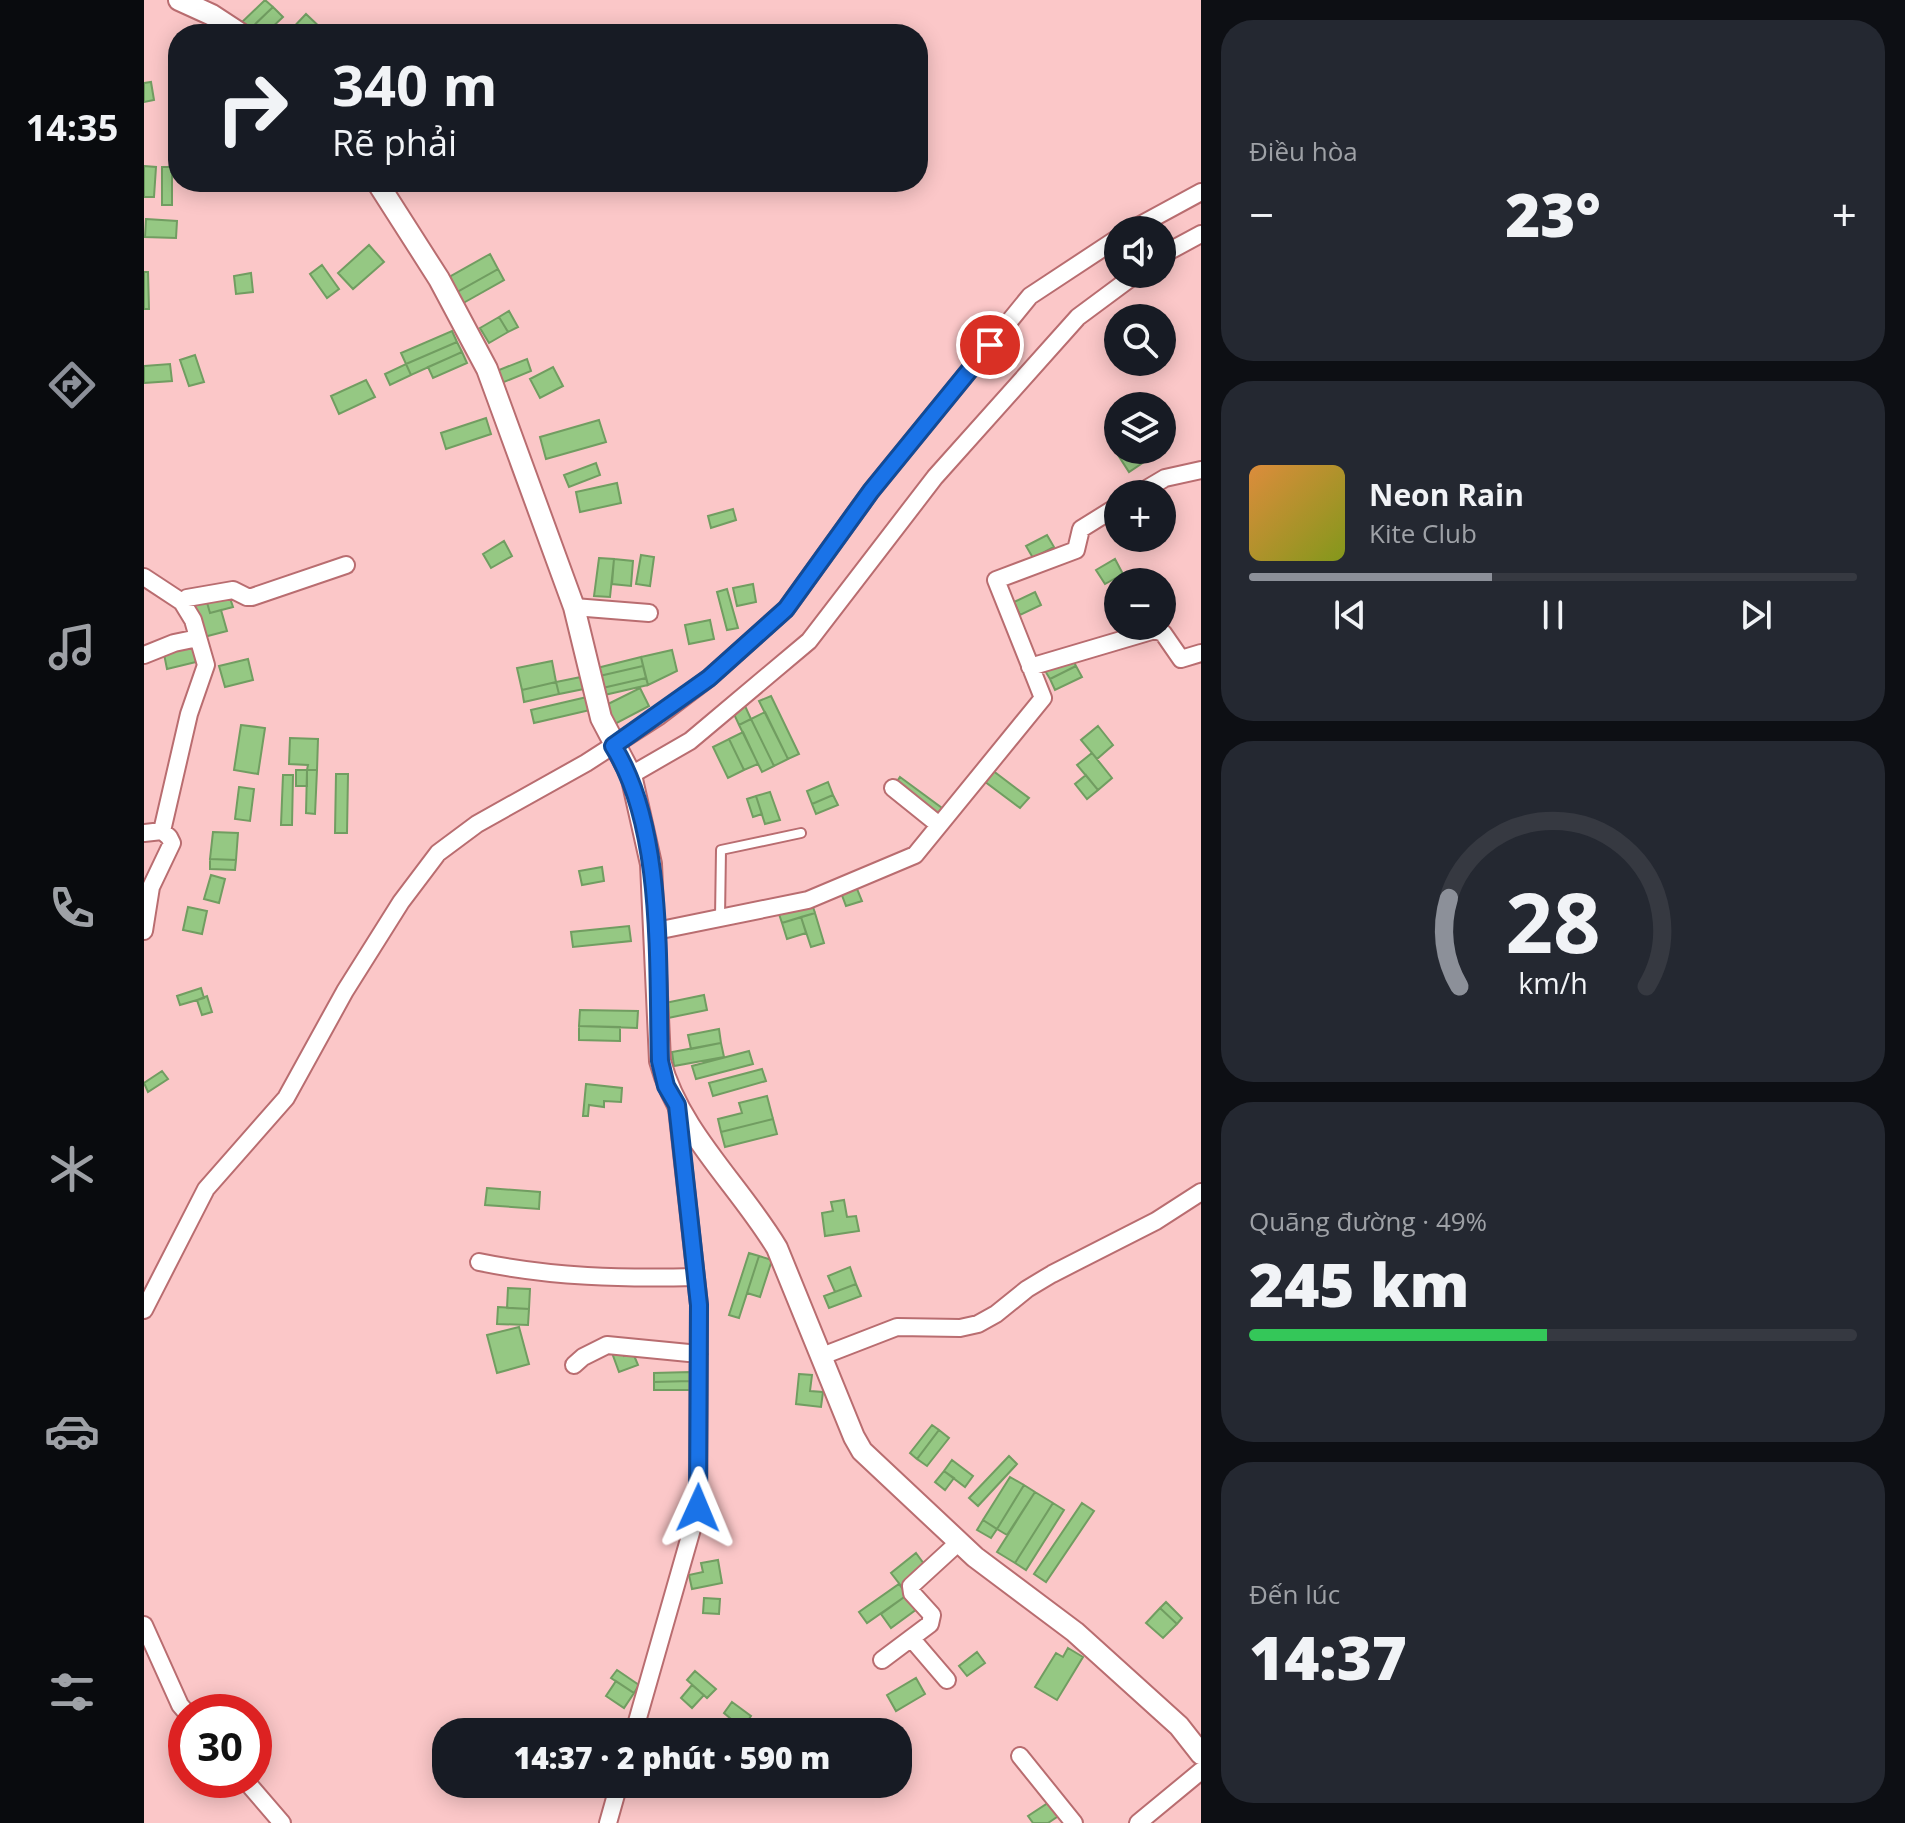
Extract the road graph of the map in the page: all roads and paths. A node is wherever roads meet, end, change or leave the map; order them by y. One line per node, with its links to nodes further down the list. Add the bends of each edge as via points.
1 (179, 0): 2 (street)
2 (226, 24)
3 (383, 192): 16 (street, via 439,279 487,369)
4 (1201, 192): 5 (street)
5 (1157, 216)
6 (1201, 234): 8 (street)
7 (1104, 247): 22 (street, via 1030,296 871,491 786,609)
8 (1176, 247)
9 (1117, 288): 22 (street, via 1078,317 935,477 809,641 690,741)
10 (1201, 470): 11 (street)
11 (1162, 480)
12 (1104, 515): 21 (street, via 1081,529 1076,550 996,580)
13 (346, 565): 15 (street, via 252,597 233,590)
14 (144, 577): 15 (street)
15 (182, 602): 18 (street)
16 (574, 607): 17 (street); 22 (street, via 601,718)
17 (649, 613)
18 (198, 638): 20 (street); 25 (street, via 206,665)
19 (1201, 653): 21 (street, via 1181,659 1155,630)
20 (144, 655)
21 (1030, 667): 24 (street, via 1043,698)
22 (622, 760): 30 (street, via 648,844); 35 (street, via 466,832 422,871 345,991 286,1098 206,1189)
23 (893, 788): 24 (street)
24 (939, 825): 28 (street, via 915,855 821,895)
25 (162, 831): 26 (street); 29 (street, via 172,843 151,887)
26 (144, 833)
27 (801, 833): 28 (lane, via 721,850)
28 (720, 918): 30 (street)
29 (144, 931)
30 (656, 931): 31 (street, via 660,1061)
31 (677, 1105): 34 (street); 37 (street, via 777,1248)
32 (1201, 1192): 37 (street, via 1052,1274 978,1324 897,1327)
33 (479, 1262): 34 (street, via 583,1277)
34 (696, 1277): 36 (street)
35 (144, 1310)
36 (699, 1354): 38 (street, via 607,1345); 45 (street, via 698,1508)
37 (822, 1356): 39 (street, via 862,1451)
38 (574, 1365)
39 (959, 1542): 41 (street, via 911,1586 932,1615 930,1624); 46 (street, via 1075,1632 1179,1726)
40 (144, 1625): 44 (street)
41 (911, 1638): 42 (street); 43 (street)
42 (882, 1660)
43 (947, 1680)
44 (175, 1694)
45 (638, 1718)
46 (1201, 1754)
47 (1020, 1756): 53 (street)
48 (1201, 1771): 54 (street)
49 (260, 1798): 51 (street)
50 (615, 1798): 52 (street)
51 (282, 1823)
52 (608, 1823)
53 (1074, 1823)
54 (1138, 1823)

